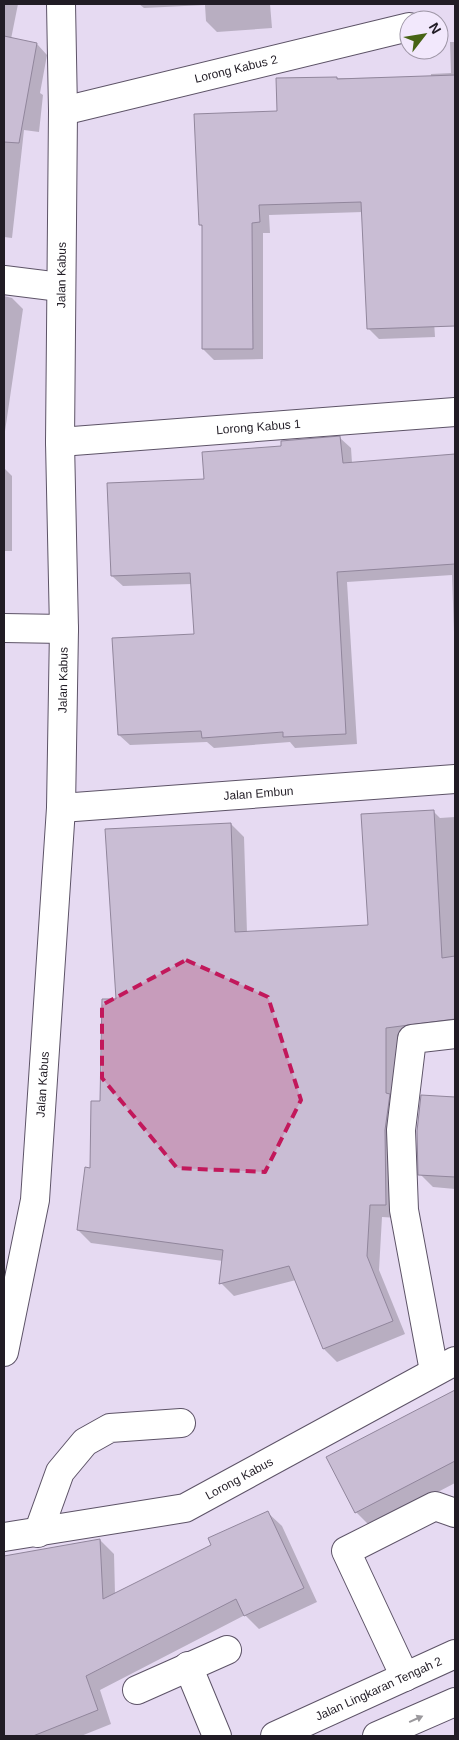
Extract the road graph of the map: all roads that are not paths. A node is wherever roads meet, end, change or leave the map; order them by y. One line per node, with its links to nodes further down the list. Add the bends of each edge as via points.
1 (61, 4): 3 (main road, Jalan Kabus)
2 (399, 29): 3 (main road, Lorong Kabus 2)
3 (63, 111): 5 (main road, Jalan Kabus)
4 (4, 280): 5 (main road)
5 (60, 287): 7 (main road, Jalan Kabus)
6 (455, 412): 7 (main road, Lorong Kabus 1)
7 (60, 442): 9 (main road, Jalan Kabus)
8 (4, 628): 9 (main road)
9 (64, 629): 11 (main road, Jalan Kabus)
10 (455, 779): 11 (main road, Jalan Embun)
11 (61, 808): 13 (main road, Jalan Kabus, via 36,1200)
12 (455, 1034): 14 (main road, via 412,1038 401,1130 404,1210)
13 (4, 1352)
14 (445, 1366): 17 (main road, Lorong Kabus, via 185,1508)
15 (180, 1423): 17 (main road, via 110,1428 85,1442 60,1472)
16 (455, 1513): 22 (main road, via 435,1506 346,1551)
17 (38, 1532): 18 (main road, Lorong Kabus)
18 (4, 1537)
19 (227, 1650): 21 (main road)
20 (455, 1654): 22 (main road, Jalan Lingkaran Tengah 2)
21 (188, 1666): 23 (main road); 25 (main road)
22 (405, 1677): 26 (main road, Jalan Lingkaran Tengah 2)
23 (137, 1690)
24 (455, 1702): 27 (main road, one-way to 24)
25 (217, 1736)
26 (275, 1736)
27 (377, 1736)

